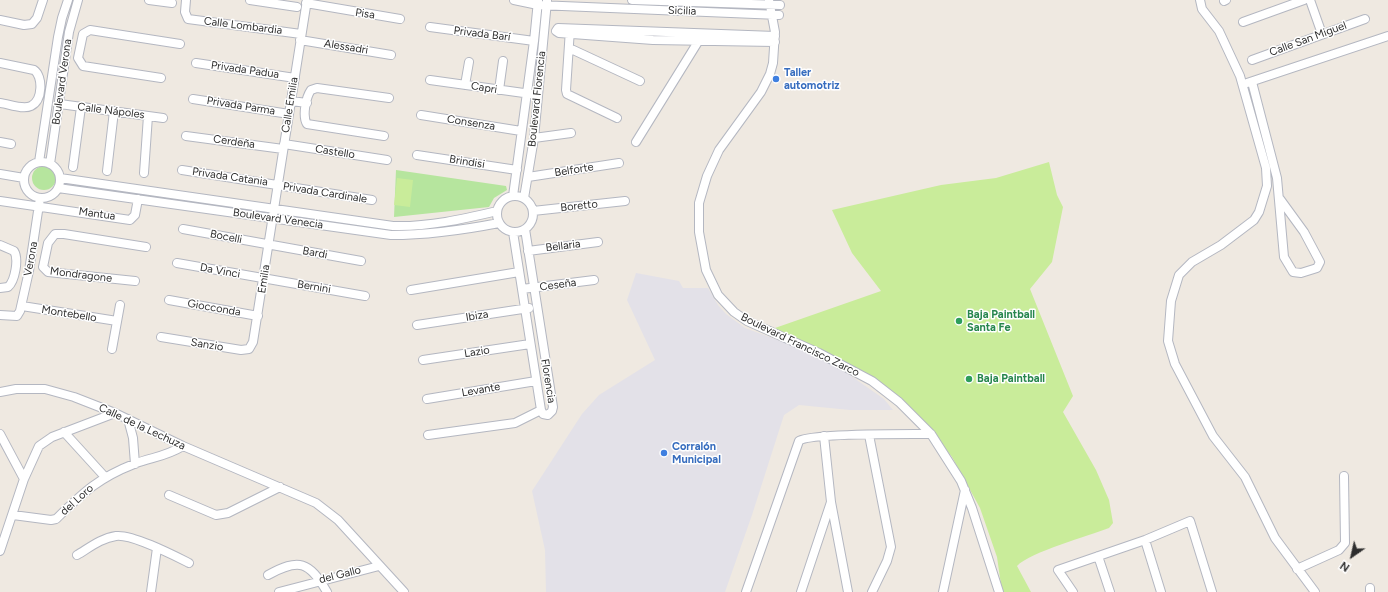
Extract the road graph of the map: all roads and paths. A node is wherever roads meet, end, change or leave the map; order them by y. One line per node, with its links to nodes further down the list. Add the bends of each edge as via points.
1 (43, 0): 28 (street, via 35,22 29,26)
2 (68, 0): 56 (street, Boulevard Verona, via 62,18)
3 (150, 0): 19 (street)
4 (186, 0): 33 (street, Calle Lombardia, via 186,16 193,20)
5 (250, 0): 15 (street)
6 (514, 0): 16 (street, Sicilia)
7 (632, 0): 13 (street, Sicilia)
8 (1200, 0): 53 (street, via 1202,9 1224,41)
9 (1304, 0): 29 (street)
10 (1310, 0): 31 (street)
11 (76, 1): 38 (street, Boulevard Verona)
12 (307, 1): 26 (street, Pisa); 33 (street, Calle Emilia)
13 (678, 1): 14 (street, Sicilia); 22 (street)
14 (716, 1): 17 (street, Sicilia); 23 (street)
15 (279, 2): 21 (street)
16 (535, 2): 20 (street, Sicilia); 36 (street, Boulevard Florencia)
17 (769, 2): 18 (street, Sicilia); 24 (street)
18 (780, 2): 25 (street, Boulevard Francisco Zarco)
19 (172, 3)
20 (547, 3): 22 (street, Sicilia); 58 (street, Boulevard Florencia)
21 (296, 7)
22 (677, 11): 23 (street, Sicilia)
23 (715, 12): 24 (street, Sicilia)
24 (770, 14): 25 (street, Sicilia)
25 (777, 18): 35 (street, Boulevard Francisco Zarco)
26 (400, 19)
27 (1365, 19): 31 (street, Calle San Miguel)
28 (0, 20)
29 (1243, 22)
30 (430, 28): 36 (street, Privada Barí)
31 (1322, 34): 42 (street, Calle San Miguel)
32 (1388, 36): 51 (street)
33 (301, 37): 41 (street, Alessadri); 48 (street, Calle Emilia)
34 (701, 37): 35 (street); 40 (street, via 570,31); 78 (street)
35 (775, 39): 155 (street, Boulevard Francisco Zarco, via 773,63 767,82 719,150 707,176 699,203 701,251 710,282 724,304 734,312 872,381 909,411)
36 (534, 41): 57 (street, Boulevard Florencia)
37 (180, 44): 39 (street, via 90,30 83,34)
38 (68, 47): 39 (street); 64 (street, Boulevard Verona)
39 (80, 48): 47 (street, via 79,62 85,68)
40 (569, 48): 50 (street); 71 (street, via 567,94)
41 (391, 54)
42 (1252, 60)
43 (503, 61): 55 (street)
44 (469, 62): 52 (street)
45 (0, 63): 54 (street, via 28,68 38,73)
46 (196, 63): 48 (street, Privada Padua)
47 (161, 78)
48 (294, 78): 61 (street, Calle Emilia)
49 (430, 80): 52 (street, Capri)
50 (640, 81)
51 (1252, 82): 53 (street); 99 (street)
52 (466, 85): 55 (street, Capri)
53 (1242, 85): 177 (street, via 1266,168 1267,186 1264,199 1254,220 1192,262 1179,275 1172,301 1168,341 1175,364 1213,436 1246,477 1275,538)
54 (40, 90): 56 (street); 62 (street, via 37,101 29,107)
55 (499, 90): 57 (street, Capri)
56 (50, 91): 83 (street, Boulevard Verona)
57 (527, 94): 58 (street, Capri); 72 (street, Boulevard Florencia)
58 (538, 95): 76 (street, Boulevard Florencia)
59 (389, 98): 63 (street, via 317,88 311,90)
60 (193, 99): 67 (street, Privada Parma)
61 (291, 101): 63 (street); 67 (street, Calle Emilia)
62 (0, 103)
63 (306, 103): 75 (street, via 307,124)
64 (60, 104): 65 (street, Calle Nápoles); 85 (street, Boulevard Verona)
65 (81, 107): 66 (street, Calle Nápoles); 86 (street)
66 (114, 111): 69 (street, Calle Nápoles); 89 (street)
67 (288, 114): 80 (street, Calle Emilia)
68 (421, 115): 72 (street, Consenza)
69 (148, 116): 70 (street, Calle Nápoles); 90 (street)
70 (163, 118)
71 (617, 118)
72 (521, 131): 88 (street, Boulevard Florencia)
73 (571, 133): 76 (street)
74 (186, 136): 80 (street, Cerdeña)
75 (384, 136)
76 (534, 138): 92 (street, Boulevard Florencia)
77 (0, 142): 79 (street)
78 (636, 142)
79 (11, 144)
80 (283, 147): 82 (street, Castello); 95 (street, Calle Emilia)
81 (417, 155): 88 (street, Brindisi)
82 (387, 160)
83 (39, 162): 85 (street); 93 (street, via 27,170)
84 (619, 163): 92 (street, Belforte)
85 (50, 164): 94 (street)
86 (73, 167)
87 (182, 170): 95 (street, Privada Catania)
88 (517, 170): 97 (street, Boulevard Florencia)
89 (107, 171)
90 (144, 173)
91 (0, 174): 93 (street)
92 (528, 177): 98 (street, Boulevard Florencia)
93 (24, 178): 104 (street, via 26,188)
94 (60, 178): 96 (street); 105 (street, Boulevard Venecia)
95 (277, 185): 101 (street, Privada Cardinale); 105 (street, Calle Emilia)
96 (58, 188): 100 (street, Boulevard Venecia); 104 (street)
97 (513, 196): 98 (street); 106 (street, via 503,201)
98 (524, 198): 107 (street)
99 (1280, 198): 99 (street, via 1282,246 1288,266 1297,273 1317,268 1320,262 1312,244)
100 (138, 199): 104 (street, Mantua, via 135,215 130,220); 108 (street, Boulevard Venecia)
101 (372, 200)
102 (0, 201): 104 (street)
103 (625, 201): 107 (street, Boretto)
104 (40, 202): 117 (street, Verona)
105 (274, 210): 106 (street, Boulevard Venecia, via 373,224 415,227 452,222); 108 (street, Emilia)
106 (497, 211): 109 (street)
107 (533, 211): 111 (street, via 532,220)
108 (272, 219): 109 (street, Boulevard Venecia, via 391,235 456,231); 115 (street, Emilia)
109 (499, 222): 112 (street)
110 (183, 229): 115 (street, Bocelli)
111 (524, 229): 112 (street); 118 (street, Florencia)
112 (513, 232): 124 (street, Florencia)
113 (598, 242): 118 (street, Bellaria)
114 (0, 245): 122 (street, via 14,250)
115 (269, 245): 120 (street, Bardi); 125 (street, Emilia)
116 (146, 246): 119 (street, via 55,234 50,238)
117 (32, 251): 119 (street); 123 (street, Verona)
118 (528, 251): 129 (street, Florencia)
119 (46, 253): 127 (street, Mondragone, via 43,267 48,272)
120 (361, 261)
121 (177, 263): 125 (street, Da Vinci)
122 (15, 268): 123 (street); 128 (street, via 10,285)
123 (29, 270): 135 (street, Verona)
124 (519, 272): 130 (street, Florencia); 131 (street)
125 (264, 279): 132 (street, Bernini); 139 (street, Emilia)
126 (594, 280): 129 (street, Ceseña)
127 (135, 281)
128 (0, 288)
129 (534, 288): 130 (street, Ceseña); 136 (street, Florencia)
130 (522, 289): 137 (street, Florencia)
131 (411, 290)
132 (365, 296)
133 (169, 300): 139 (street, Giocconda)
134 (120, 305): 140 (street)
135 (22, 306): 138 (street, Verona, via 19,314 14,317); 140 (street, Montebello)
136 (536, 306): 137 (street, Ibiza); 150 (street, Florencia, via 552,407 548,415)
137 (525, 308): 141 (street, Ibiza); 143 (street, Florencia)
138 (0, 315)
139 (258, 316): 144 (street, Emilia)
140 (117, 321): 145 (street)
141 (418, 325)
142 (161, 337): 144 (street, Sanzio, via 240,350)
143 (530, 344): 146 (street, Lazio); 147 (street, Florencia)
144 (251, 347)
145 (112, 349)
146 (423, 360)
147 (536, 381): 149 (street, Levante); 150 (street, Florencia)
148 (0, 392): 151 (street, Calle de la Lechuza, via 44,389 74,397)
149 (427, 399)
150 (541, 410): 156 (street, via 515,423)
151 (115, 413): 152 (street, Calle de la Lechuza); 153 (street)
152 (128, 419): 159 (street, Calle de la Lechuza); 160 (street, via 133,438)
153 (64, 432): 162 (street); 163 (street, via 39,446)
154 (0, 434): 163 (street)
155 (931, 434): 157 (street); 165 (street, Boulevard Francisco Zarco, via 956,471)
156 (428, 435)
157 (869, 435): 158 (street); 187 (street, via 890,547 887,562)
158 (824, 436): 167 (street); 184 (street, via 803,438 799,441)
159 (183, 446): 160 (street, del Loro, via 169,455); 164 (street, Calle de la Lechuza)
160 (135, 464): 162 (street, del Loro)
161 (1344, 476): 177 (street, via 1345,543 1339,550)
162 (105, 477): 168 (street, del Loro, via 88,488 56,519)
163 (24, 479): 168 (street)
164 (280, 487): 166 (street, via 222,514 209,513); 176 (street, Calle de la Lechuza, via 331,514)
165 (965, 490): 188 (street); 189 (street, Boulevard Francisco Zarco)
166 (169, 495)
167 (831, 502): 185 (street); 186 (street)
168 (12, 516): 169 (street)
169 (2, 538): 172 (street)
170 (1145, 540): 174 (street); 192 (street); 193 (street, via 1190,521)
171 (157, 548): 173 (street, via 131,538 117,536 102,540); 175 (street); 180 (street)
172 (0, 551)
173 (77, 555)
174 (1098, 556): 190 (street, via 1058,570); 191 (street)
175 (189, 563)
176 (379, 566): 179 (street, del Gallo); 183 (street, Calle de la Lechuza)
177 (1297, 569): 194 (street)
178 (268, 575): 179 (street, via 294,563 302,563)
179 (320, 580): 181 (street, del Gallo); 182 (street)
180 (151, 592)
181 (279, 592)
182 (327, 592)
183 (404, 592)
184 (746, 592)
185 (801, 592)
186 (848, 592)
187 (872, 592)
188 (943, 592)
189 (999, 592)
190 (1073, 592)
191 (1110, 592)
192 (1162, 592)
193 (1211, 592)
194 (1315, 592)

